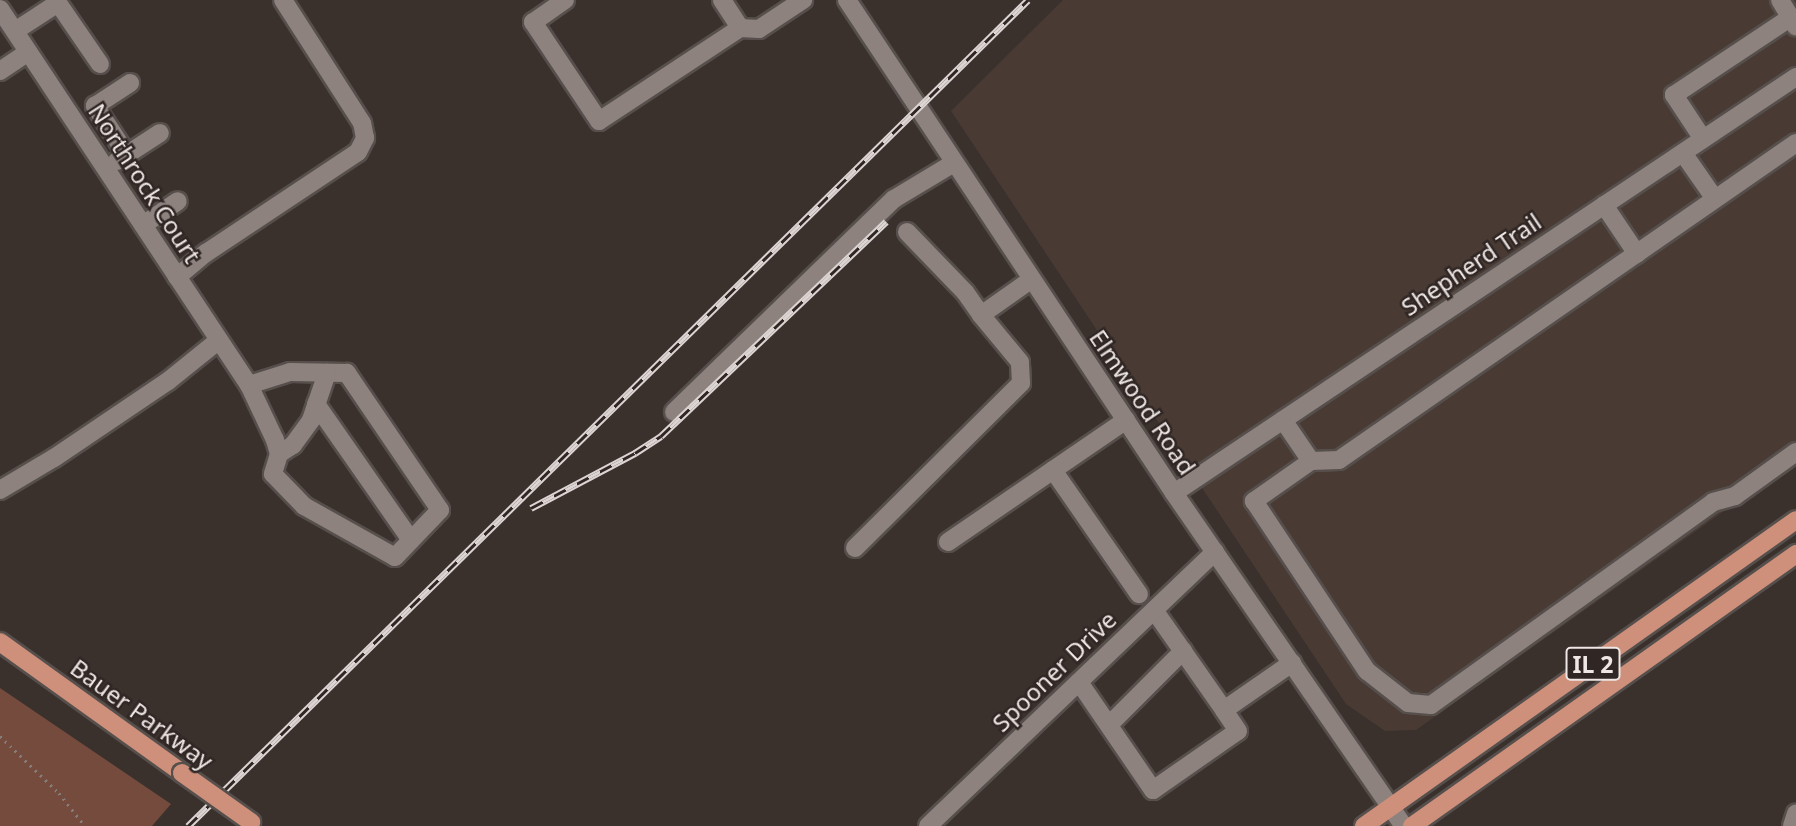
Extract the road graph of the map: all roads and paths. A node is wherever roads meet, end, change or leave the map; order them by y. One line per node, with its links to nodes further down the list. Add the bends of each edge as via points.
1 (283, 0): 28 (street, via 362,123 365,138 358,152)
2 (565, 0): 9 (street, via 533,22 599,121)
3 (722, 0): 9 (street)
4 (803, 0): 9 (street, via 759,29)
5 (848, 0): 20 (street, Elmwood Road)
6 (1780, 0): 8 (street)
7 (5, 20): 10 (street, Northrock Court); 11 (street, via 58,3)
8 (1793, 22): 16 (street, via 1674,95)
9 (740, 28)
10 (28, 52): 12 (street); 21 (street, Northrock Court)
11 (100, 64)
12 (0, 71)
13 (1796, 77): 16 (street, Shepherd Trail)
14 (130, 83): 19 (street, via 95,107)
15 (160, 133): 19 (street)
16 (1703, 139): 18 (street, Shepherd Trail)
17 (1796, 143): 22 (street)
18 (1683, 153): 22 (street); 24 (street, Shepherd Trail)
19 (127, 155): 21 (street)
20 (954, 163): 29 (street, Elmwood Road); 35 (street, via 894,199)
21 (106, 169): 25 (street, Northrock Court)
22 (1715, 200): 27 (street)
23 (178, 201): 25 (street)
24 (1604, 205): 27 (street); 37 (street, Shepherd Trail)
25 (143, 225): 28 (street, Northrock Court)
26 (907, 232): 30 (street)
27 (1637, 254): 40 (street, via 1339,460)
28 (177, 277): 31 (street, Northrock Court)
29 (1032, 279): 30 (street); 36 (street, Elmwood Road)
30 (981, 315): 47 (street, via 1020,362 1021,383)
31 (219, 340): 33 (street, Northrock Court); 42 (street, via 168,381)
32 (327, 373): 33 (street, via 290,372); 34 (street); 45 (street, via 347,373 440,510)
33 (249, 385): 39 (street, Northrock Court)
34 (316, 404): 39 (street, via 311,420); 45 (street)
35 (674, 412)
36 (1126, 420): 41 (street); 43 (street, Elmwood Road)
37 (1283, 420): 40 (street); 43 (street, Shepherd Trail)
38 (1796, 452): 40 (street, via 1735,496 1713,502 1431,705 1408,703 1367,671 1254,501)
39 (279, 454): 45 (street, Northrock Court, via 273,474 304,506 395,557)
40 (1311, 461)
41 (1053, 470): 46 (street); 50 (street)
42 (0, 490)
43 (1174, 493): 48 (street, Elmwood Road)
44 (1796, 520): 59 (main road, IL 2)
45 (411, 540)
46 (948, 542)
47 (855, 548)
48 (1215, 552): 51 (street, Spooner Drive); 54 (street, Elmwood Road)
49 (1796, 554): 66 (main road, IL 2)
50 (1139, 594)
51 (1154, 610): 53 (street); 55 (street, Spooner Drive)
52 (0, 642): 61 (main road, Bauer Parkway, bridge)
53 (1183, 651): 56 (street); 57 (street)
54 (1292, 663): 56 (street); 59 (street, Elmwood Road)
55 (1079, 682): 57 (street); 62 (street, Spooner Drive)
56 (1224, 710): 57 (street, via 1238,731 1153,790)
57 (1109, 725)
58 (0, 736): 63 (path, via 59,793)
59 (1391, 807): 64 (main road, IL 2); 65 (street, Elmwood Road)
60 (1796, 814): 67 (street)
61 (253, 824)
62 (932, 824)
63 (85, 826)
64 (1364, 826)
65 (1404, 826)
66 (1412, 826)
67 (1792, 826)

